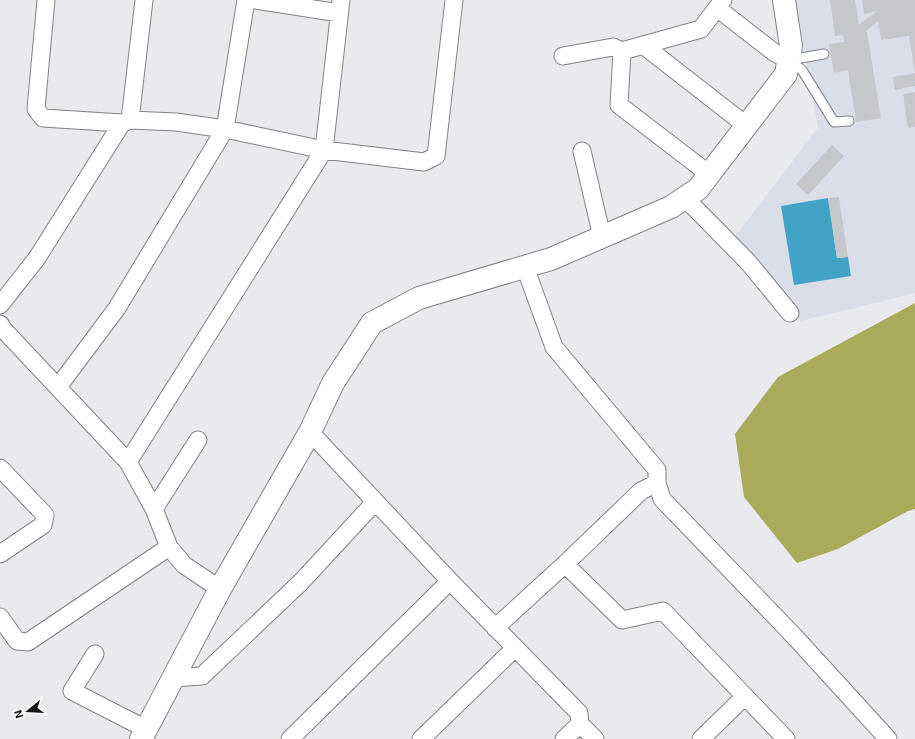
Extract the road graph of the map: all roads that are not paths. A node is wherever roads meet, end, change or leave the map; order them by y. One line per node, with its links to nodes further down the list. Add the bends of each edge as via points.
1 (46, 0): 15 (street, via 36,108 42,118)
2 (144, 0): 15 (street)
3 (246, 0): 17 (street)
4 (256, 0): 8 (street)
5 (454, 0): 18 (street, via 436,156 424,162)
6 (784, 0): 13 (street, via 791,46)
7 (720, 4): 9 (street, via 701,30); 13 (street, via 775,53)
8 (340, 7): 18 (street)
9 (643, 45): 10 (street); 16 (street)
10 (622, 50): 12 (street, via 613,47); 20 (street, via 619,105)
11 (824, 54): 13 (lane)
12 (563, 56)
13 (789, 60): 14 (lane, via 802,70 834,122); 16 (street, via 786,74)
14 (849, 121)
15 (126, 122): 17 (street, via 176,122); 24 (street, via 37,258)
16 (746, 126): 20 (street)
17 (225, 129): 18 (street); 27 (street, via 117,308)
18 (324, 150): 30 (street)
19 (582, 151): 22 (street)
20 (709, 174): 21 (street, via 698,189)
21 (685, 198): 22 (street, via 671,207); 25 (street, via 748,262)
22 (602, 237): 23 (street)
23 (525, 267): 28 (street, via 419,298 372,323 332,383); 32 (street, via 554,347 657,470)
24 (0, 306)
25 (790, 313)
26 (1, 328): 27 (street)
27 (58, 387): 30 (street)
28 (310, 432): 33 (street); 39 (street)
29 (198, 440): 34 (street)
30 (128, 462): 34 (street)
31 (0, 468): 36 (street, via 45,514 43,525)
32 (657, 483): 37 (street, via 641,491); 54 (street, via 662,500 794,636)
33 (375, 502): 38 (street); 44 (street, via 301,582 202,676)
34 (154, 509): 35 (street)
35 (169, 547): 39 (street, via 184,565); 40 (street, via 28,642 17,641)
36 (0, 554)
37 (565, 564): 41 (street); 45 (street, via 622,620 663,612)
38 (450, 581): 41 (street); 48 (street)
39 (220, 589): 44 (street)
40 (0, 617)
41 (496, 628): 42 (street)
42 (515, 648): 46 (street, via 580,713); 49 (street)
43 (95, 654): 47 (street, via 72,691)
44 (173, 678): 47 (street)
45 (745, 696): 52 (street); 53 (street)
46 (580, 724): 50 (street); 51 (street)
47 (144, 734)
48 (290, 739)
49 (421, 739)
50 (564, 739)
51 (595, 739)
52 (701, 739)
53 (786, 739)
54 (888, 739)

